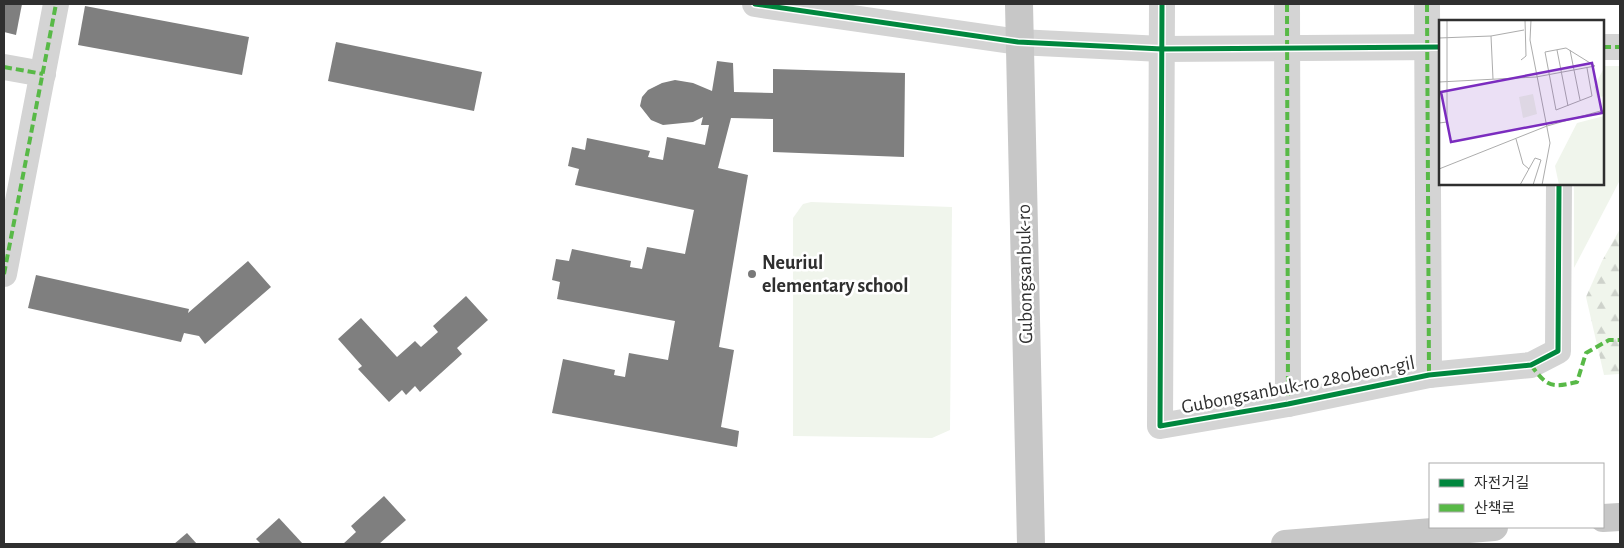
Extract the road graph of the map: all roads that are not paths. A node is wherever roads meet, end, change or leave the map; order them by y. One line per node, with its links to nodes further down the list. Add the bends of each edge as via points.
1 (56, 4): 14 (street)
2 (755, 4): 7 (street)
3 (1019, 4): 7 (main road, Gubongsanbuk-ro)
4 (1162, 4): 12 (street, Gubongsanbuk-ro 280beon-gil)
5 (1287, 4): 10 (street, Gubongsanbuk-ro 280beon-gil)
6 (1427, 4): 11 (street, Gubongsanbuk-ro 280beon-gil)
7 (1018, 42): 12 (street); 22 (main road, Gubongsanbuk-ro)
8 (1604, 47): 9 (street)
9 (1620, 47)
10 (1287, 48): 11 (street); 12 (street); 18 (street, Gubongsanbuk-ro 280beon-gil)
11 (1434, 48): 17 (street, Gubongsanbuk-ro 280beon-gil)
12 (1162, 49): 18 (street, Gubongsanbuk-ro 280beon-gil, via 1160,426)
13 (4, 67): 14 (street)
14 (43, 74): 16 (street)
15 (1559, 185): 17 (street, Gubongsanbuk-ro 280beon-gil, via 1558,351 1530,365)
16 (4, 274)
17 (1430, 375): 18 (street, Gubongsanbuk-ro 280beon-gil)
18 (1288, 404)
19 (1620, 517): 20 (main road)
20 (1604, 518)
21 (1482, 528): 23 (main road)
22 (1031, 544)
23 (1285, 544)

